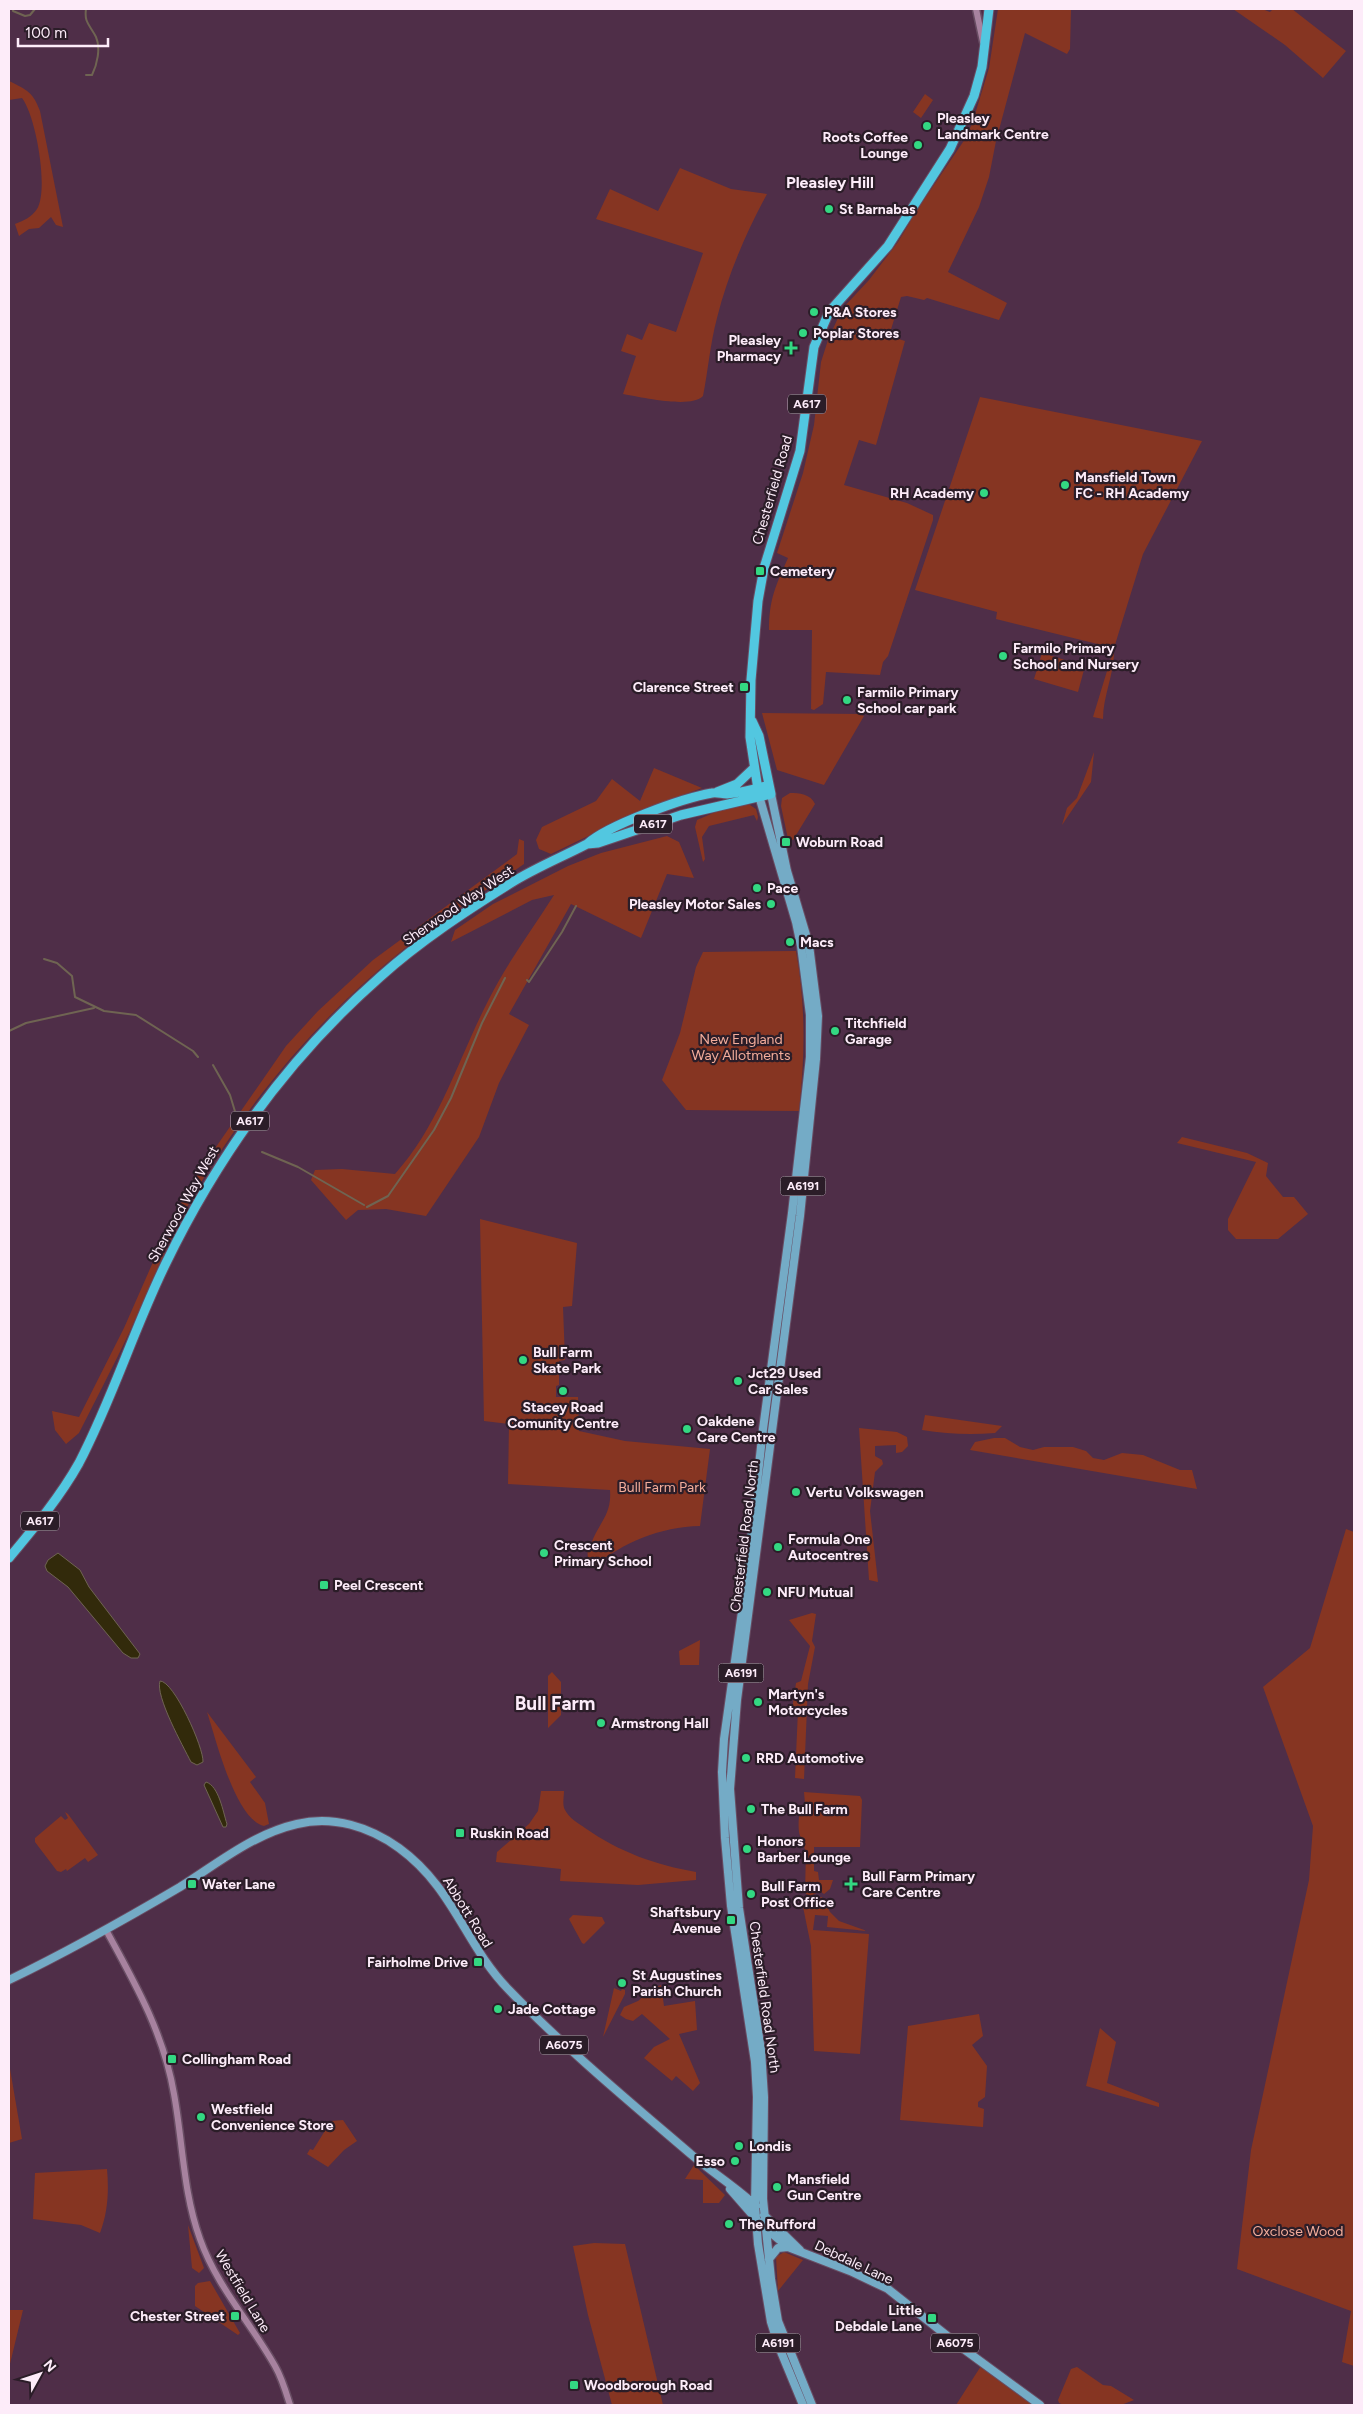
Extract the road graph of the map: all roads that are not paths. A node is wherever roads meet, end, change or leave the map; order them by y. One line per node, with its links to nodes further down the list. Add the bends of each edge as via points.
1 (976, 9): 3 (street, Chesterfield Road)
2 (989, 9): 3 (highway, Chesterfield Road / A617)
3 (985, 48): 4 (highway, Chesterfield Road / A617, via 974,96 950,149 888,246 829,312 814,346 800,451 764,568 758,601)
4 (751, 719): 5 (highway, Chesterfield Road North / A617); 6 (highway, Chesterfield Road North / A617, via 759,736)
5 (754, 768): 7 (highway, Chesterfield Road North / A617); 8 (highway, A617, via 738,784)
6 (770, 790): 7 (highway, Sherwood Way West / A617); 10 (main road, Chesterfield Road North / A6191, via 787,871 809,945 818,1016 816,1059)
7 (758, 792): 8 (highway, Sherwood Way West / A617); 9 (highway, Sherwood Way West / A617); 10 (main road, Chesterfield Road North / A6191, via 796,922 808,993 810,1057)
8 (714, 793): 9 (highway, Sherwood Way West / A617, via 636,819 595,837)
9 (587, 844): 12 (highway, Sherwood Way West / A617, via 513,882 441,930 381,976 285,1075 225,1155 191,1214 165,1265 110,1399 78,1465)
10 (802, 1161): 11 (main road, Chesterfield Road North / A6191)
11 (786, 1289): 15 (main road, Chesterfield Road North / A6191, via 763,1429 722,1764 731,1906 755,2062); 19 (main road, Chesterfield Road North / A6191, via 730,1774 739,1908 761,2050)
12 (9, 1558)
13 (106, 1930): 14 (main road, Abbott Road); 16 (main road, Abbott Road / A6075, via 232,1853 284,1828 315,1821 362,1827 399,1848 427,1873 455,1910 485,1962 581,2061); 25 (street, Westfield Lane, via 142,1996 166,2058 176,2102 187,2197 209,2263 275,2367)
14 (9, 1980)
15 (756, 2177): 17 (main road, via 748,2189); 18 (main road, Chesterfield Road North / A6191)
16 (727, 2184): 17 (main road, Abbott Road / A6075); 20 (main road, Abbott Road / A6075)
17 (736, 2189): 18 (main road, Abbott Road / A6075)
18 (755, 2205): 19 (main road, A6075); 20 (main road, A6191)
19 (765, 2216): 21 (main road, A6191); 23 (main road, Debdale Lane / A6075)
20 (756, 2219): 21 (main road, A6075); 26 (main road, A6191, via 771,2322)
21 (767, 2230): 22 (main road, Debdale Lane / A6075); 24 (main road, A6191)
22 (788, 2247): 23 (main road, Debdale Lane / A6075); 24 (main road, via 778,2248)
23 (800, 2250): 28 (main road, Debdale Lane / A6075, via 888,2289)
24 (769, 2259): 27 (main road, A6191, via 778,2321)
25 (290, 2405)
26 (803, 2405)
27 (812, 2405)
28 (1040, 2405)

